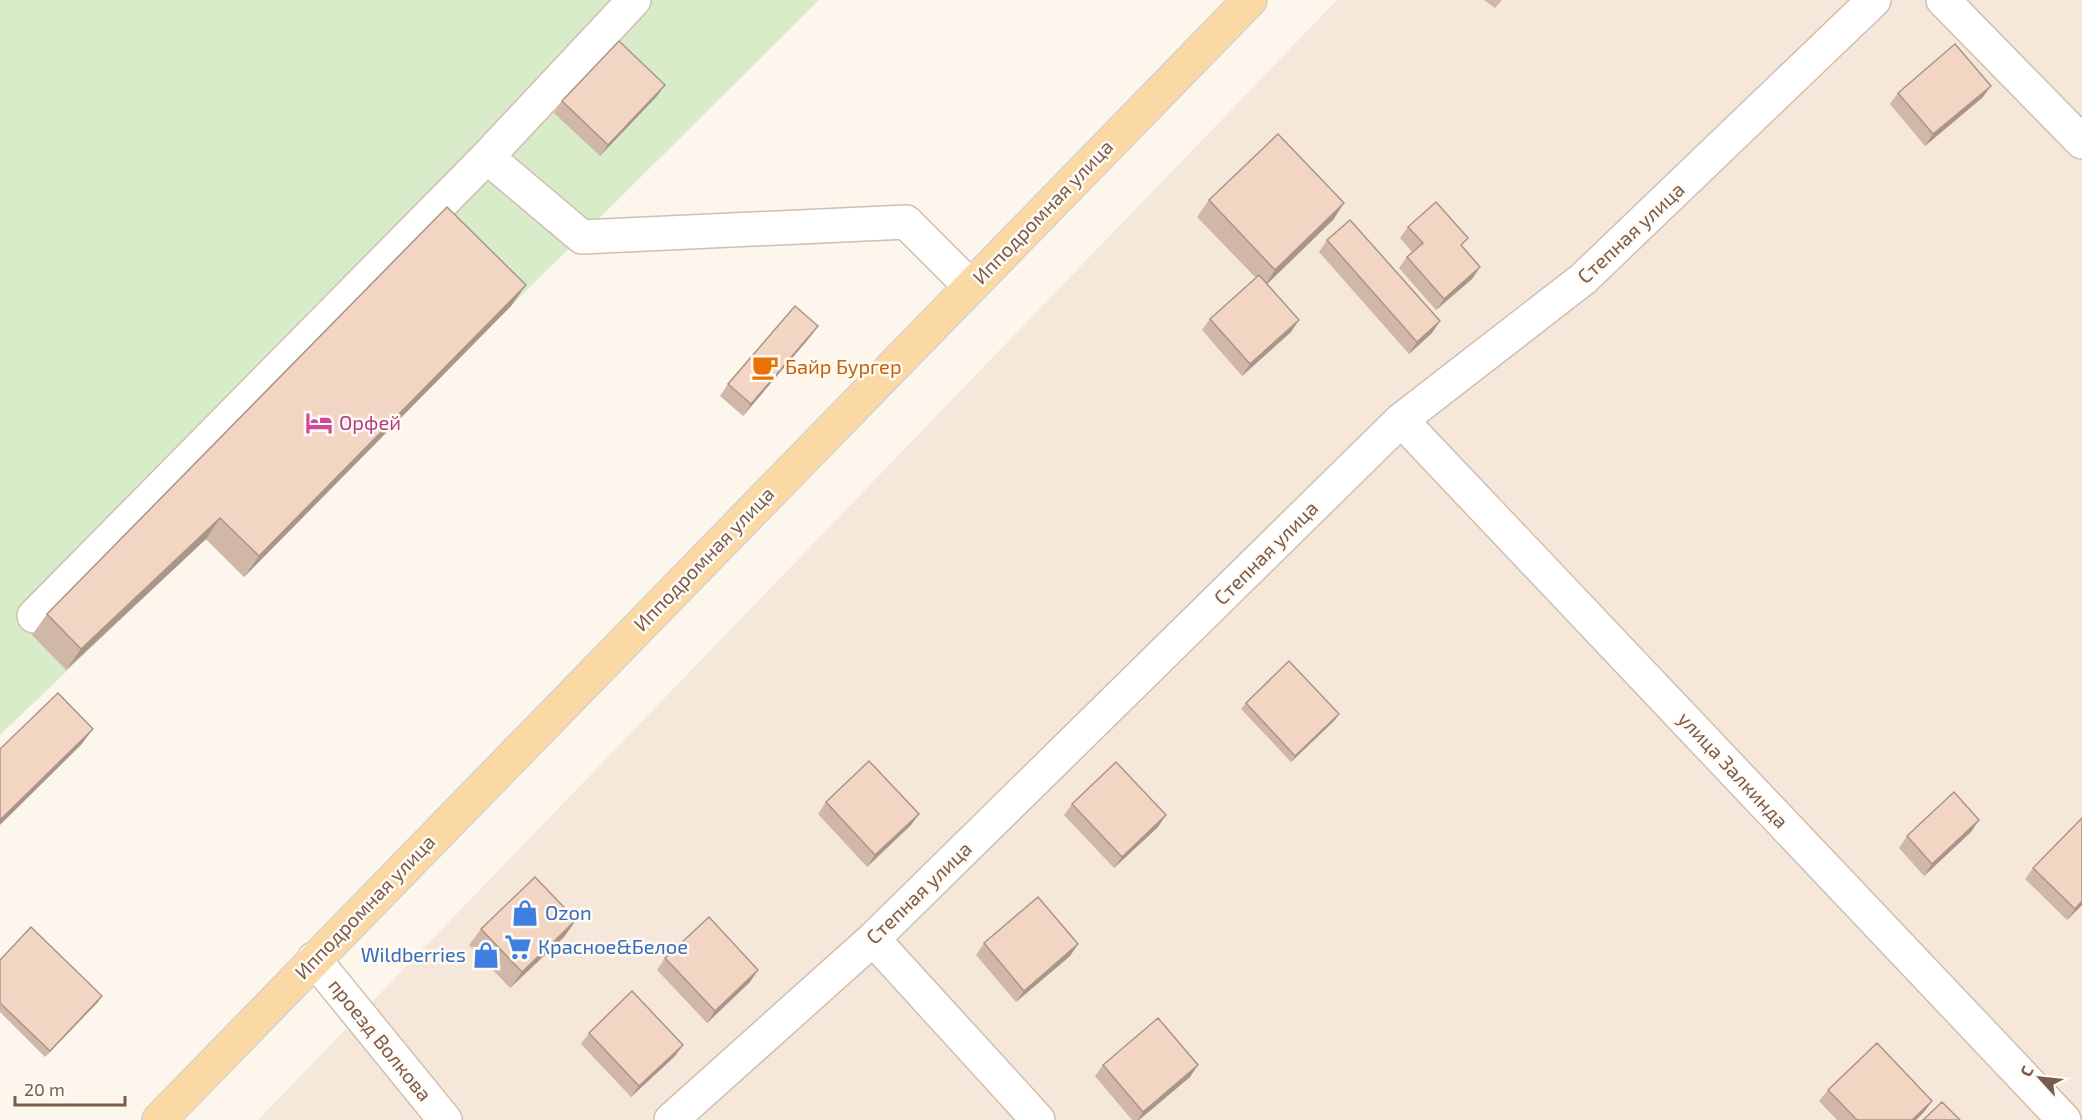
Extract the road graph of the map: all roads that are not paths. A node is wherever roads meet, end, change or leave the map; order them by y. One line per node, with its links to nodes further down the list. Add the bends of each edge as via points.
1 (634, 0): 6 (street)
2 (1250, 0): 7 (main road, Ипподромная улица)
3 (1874, 0): 8 (street, Степная улица, via 1583,279)
4 (1943, 0): 5 (street)
5 (2082, 142)
6 (487, 157): 7 (street, via 582,237 906,222); 9 (street)
7 (970, 286): 11 (main road, Ипподромная улица)
8 (1401, 420): 10 (street, Степная улица); 16 (street, улица Залкинда)
9 (34, 616)
10 (873, 939): 14 (street, Степная улица); 15 (street)
11 (314, 959): 12 (main road, Ипподромная улица); 13 (street, проезд Волкова)
12 (159, 1120)
13 (445, 1120)
14 (671, 1120)
15 (1038, 1120)
16 (2064, 1120)

